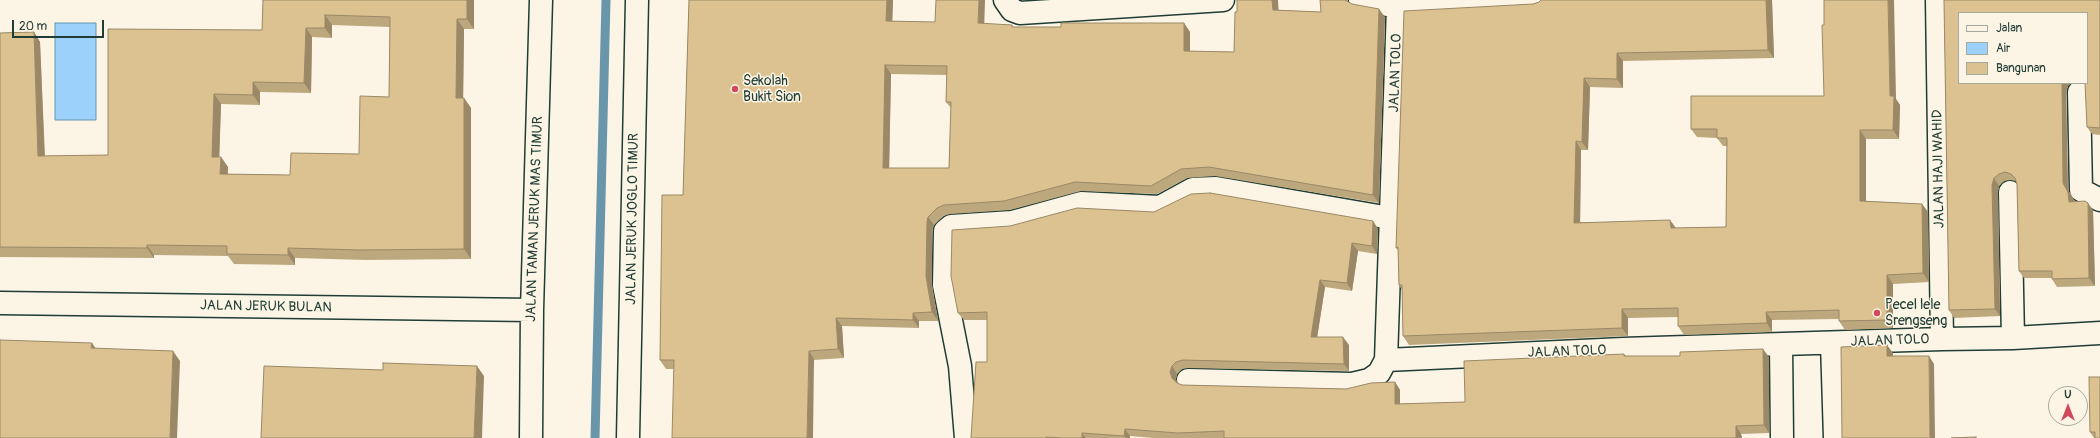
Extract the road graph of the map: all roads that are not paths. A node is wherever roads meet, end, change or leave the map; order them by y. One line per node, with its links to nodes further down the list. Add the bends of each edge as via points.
1 (541, 0): 14 (street, JALAN TAMAN JERUK MAS TIMUR)
2 (637, 0): 23 (street, JALAN JERUK JOGLO TIMUR)
3 (1005, 0): 4 (street, via 1012,10 1020,13)
4 (1223, 0)
5 (1360, 0): 8 (street)
6 (1538, 0): 8 (street)
7 (1937, 0): 17 (street, JALAN HAJI WAHID)
8 (1398, 7): 12 (street, JALAN TOLO)
9 (2079, 92): 11 (street, via 2081,190)
10 (2010, 192): 16 (street)
11 (2100, 200)
12 (1390, 218): 20 (street, JALAN TOLO); 24 (street, via 1216,188 1192,189 1160,207 1081,203 1012,222 951,226 944,231 944,285 960,366)
13 (0, 303): 14 (street, JALAN JERUK BULAN)
14 (532, 310): 22 (street, JALAN TAMAN JERUK MAS TIMUR)
15 (2100, 333): 16 (street, JALAN TOLO)
16 (2013, 338): 17 (street, JALAN TOLO)
17 (1942, 339): 18 (street, JALAN TOLO)
18 (1832, 343): 19 (street, JALAN TOLO); 26 (street)
19 (1781, 345): 20 (street, JALAN TOLO); 25 (street)
20 (1386, 360): 21 (street, via 1379,373 1369,380 1352,384)
21 (1188, 380)
22 (531, 438)
23 (628, 438)
24 (966, 438)
25 (1782, 438)
26 (1835, 438)

